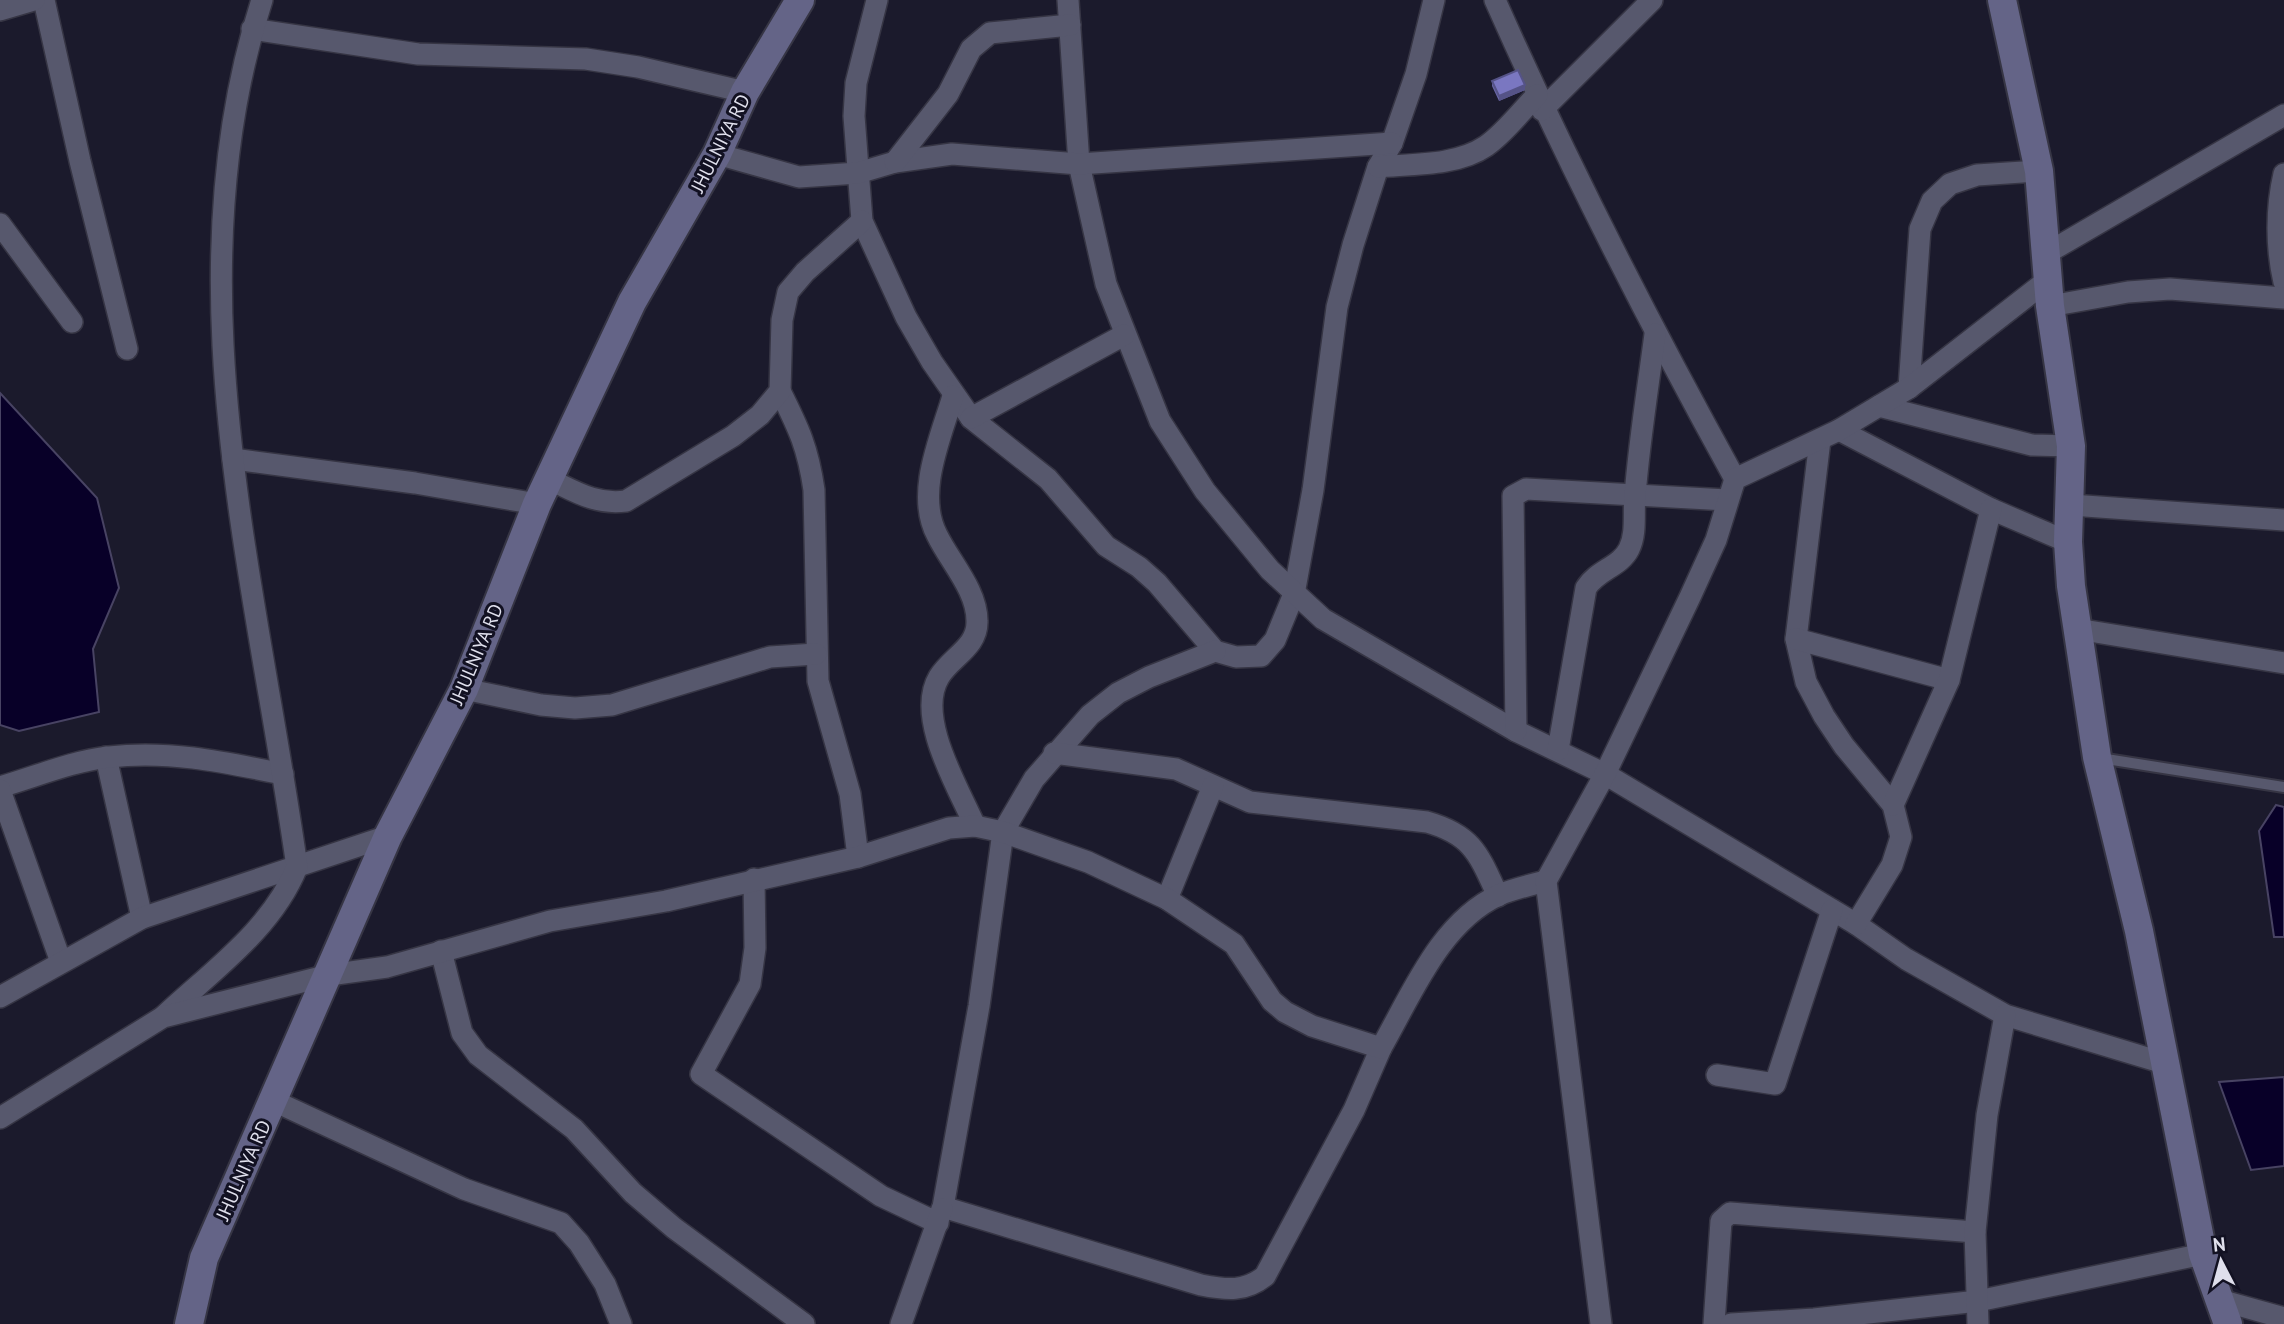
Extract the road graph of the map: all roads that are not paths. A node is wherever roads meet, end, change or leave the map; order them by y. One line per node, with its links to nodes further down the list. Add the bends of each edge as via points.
1 (34, 0): 11 (street)
2 (44, 0): 33 (street)
3 (262, 0): 13 (street)
4 (800, 0): 14 (street, JHULNIYA RD)
5 (877, 0): 23 (street, via 856,83)
6 (1069, 0): 12 (street)
7 (1434, 0): 17 (street, via 1416,74)
8 (1495, 0): 15 (street)
9 (1652, 0): 15 (street)
10 (2002, 0): 22 (street)
11 (0, 10)
12 (1070, 26): 19 (street, via 989,33 971,49 948,94); 20 (street)
13 (252, 30): 14 (street, via 418,54 586,59); 41 (street, via 228,167 222,241)
14 (745, 93): 18 (street, JHULNIYA RD)
15 (1540, 102): 21 (street, via 1486,146 1466,156); 31 (street)
16 (2280, 119): 27 (street)
17 (1392, 143): 20 (street); 21 (street)
18 (717, 154): 23 (street, via 799,177); 43 (street, JHULNIYA RD, via 632,302)
19 (895, 162): 20 (street, via 952,154); 23 (street)
20 (1080, 164): 32 (street, via 1102,272)
21 (1378, 167): 50 (street, via 1336,307 1313,490)
22 (2039, 171): 27 (street); 34 (street, via 1977,175 1950,184 1932,201 1920,229)
23 (858, 173): 25 (street)
24 (2284, 174): 28 (street, via 2279,256)
25 (862, 221): 35 (street, via 788,292); 36 (street, via 906,317)
26 (0, 224): 30 (street)
27 (2049, 279): 29 (street, via 2129,292 2170,289); 34 (street); 40 (street)
28 (2284, 282)
29 (2284, 299)
30 (72, 322)
31 (1655, 334): 42 (street); 44 (street)
32 (1124, 335): 38 (street); 50 (street, via 1180,457)
33 (127, 349)
34 (1909, 388): 37 (street)
35 (779, 391): 43 (street, via 760,415 733,436 626,501 608,503); 54 (street, via 804,438 814,490)
36 (953, 396): 38 (street); 69 (street, via 930,475 929,504 935,533 973,599 978,622 974,638 939,677 931,722)
37 (1879, 406): 39 (street); 40 (street, via 2032,445)
38 (971, 418): 53 (street, via 1048,479 1106,546 1157,583)
39 (1829, 435): 42 (street); 47 (street); 52 (street)
40 (2071, 446): 46 (street)
41 (233, 460): 43 (street, via 415,483); 63 (street)
42 (1735, 479): 45 (street)
43 (543, 491): 57 (street, JHULNIYA RD)
44 (1634, 497): 45 (street); 58 (street, via 1526,489 1513,496); 59 (street, via 1634,534 1628,551 1593,576 1586,589)
45 (1727, 500): 64 (street, via 1716,540)
46 (2071, 505): 48 (street); 49 (street)
47 (1991, 509): 49 (street); 56 (street)
48 (2284, 520)
49 (2068, 542): 51 (street)
50 (1294, 594): 53 (street, via 1275,640 1261,656 1236,657); 58 (street, via 1323,619)
51 (2077, 629): 55 (street); 62 (street)
52 (1796, 639): 56 (street); 68 (street, via 1806,682 1824,716)
53 (1215, 651): 60 (street, via 1118,693)
54 (816, 654): 57 (street, via 770,657 612,705 541,705); 72 (street, via 825,712 850,794)
55 (2284, 663)
56 (1949, 680): 68 (street)
57 (464, 689): 71 (street, JHULNIYA RD)
58 (1516, 731): 59 (street)
59 (1558, 750): 64 (street)
60 (1054, 753): 65 (street, via 1176,769); 70 (street)
61 (106, 757): 63 (street, via 165,754); 67 (street); 79 (street)
62 (2097, 757): 66 (lane); 88 (street)
63 (283, 774): 73 (street)
64 (1605, 774): 75 (street); 78 (street)
65 (1213, 786): 76 (street, via 1250,802 1427,822 1451,829 1475,846); 77 (street)
66 (2284, 786)
67 (0, 789): 82 (street)
68 (1893, 805): 80 (street, via 1901,837 1892,865)
69 (975, 826): 70 (street); 72 (street, via 949,828)
70 (1003, 832): 77 (street, via 1124,876); 92 (street, via 979,1006)
71 (388, 836): 73 (street); 83 (street, JHULNIYA RD)
72 (858, 857): 74 (street)
73 (298, 867): 79 (street); 86 (street, via 272,915)
74 (754, 879): 81 (street, via 666,901 550,921); 92 (street, via 755,948 750,984 701,1074 874,1191)
75 (1546, 881): 76 (street); 102 (street)
76 (1498, 895): 87 (street, via 1448,937)
77 (1167, 899): 87 (street, via 1234,944 1285,1012 1324,1031)
78 (1832, 910): 80 (street); 89 (street, via 1774,1084)
79 (142, 918): 82 (street)
80 (1856, 925): 85 (street)
81 (440, 951): 83 (street, via 387,967); 100 (street, via 462,1034 478,1055 574,1129 633,1193 674,1228)
82 (61, 962): 84 (street)
83 (329, 975): 86 (street); 90 (street, JHULNIYA RD)
84 (0, 998)
85 (2005, 1015): 88 (street); 93 (street, via 1987,1115)
86 (163, 1017): 91 (street)
87 (1381, 1048): 92 (street, via 1354,1110 1265,1276 1250,1288 1225,1290 1201,1285)
88 (2167, 1064): 94 (street)
89 (1717, 1075)
90 (274, 1101): 98 (street, JHULNIYA RD, via 204,1258); 99 (street, via 464,1189 561,1223 605,1284)
91 (0, 1118)
92 (940, 1215): 101 (street)
93 (1975, 1232): 95 (street); 103 (street, via 1730,1213 1721,1222)
94 (2203, 1254): 95 (street); 96 (street)
95 (1978, 1301): 104 (street); 105 (street)
96 (2224, 1312): 97 (street)
97 (2284, 1318)
98 (189, 1324)
99 (621, 1324)
100 (804, 1324)
101 (901, 1324)
102 (1601, 1324)
103 (1714, 1324)
104 (1731, 1324)
105 (1978, 1324)

